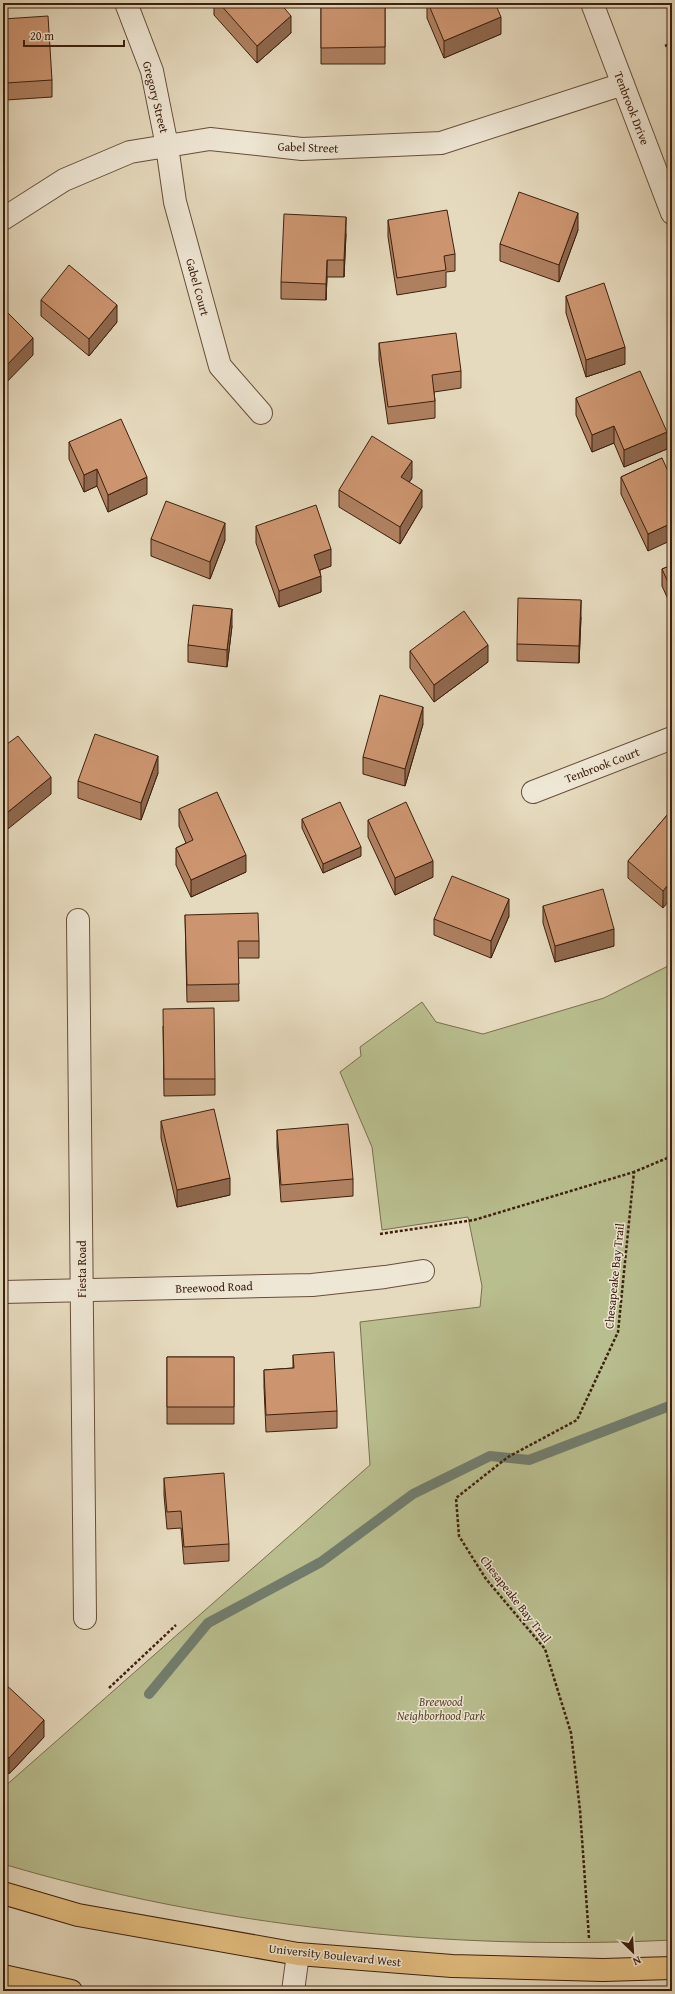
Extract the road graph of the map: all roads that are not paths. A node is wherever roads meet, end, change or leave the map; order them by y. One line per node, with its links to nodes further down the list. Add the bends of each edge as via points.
1 (126, 3): 4 (street, Gregory Street, via 152,71)
2 (592, 3): 3 (street, Tenbrook Drive)
3 (623, 84): 4 (street, Gabel Street, via 441,143 302,149 210,138); 5 (street, Tenbrook Drive)
4 (167, 146): 6 (street, Gabel Street, via 130,152 64,180); 7 (street, Gabel Court, via 175,202 220,366)
5 (672, 214)
6 (3, 219)
7 (261, 413)
8 (672, 738): 9 (street, Tenbrook Court)
9 (533, 792)
10 (78, 920): 12 (street, Fiesta Road)
11 (423, 1271): 12 (street, Breewood Road, via 312,1285)
12 (81, 1291): 13 (street, Breewood Road); 14 (street, Fiesta Road)
13 (3, 1292)
14 (85, 1618)
15 (3, 1893): 16 (main road, University Boulevard West, via 78,1915)
16 (298, 1954): 17 (main road, University Boulevard West, via 452,1966 602,1970); 20 (street)
17 (672, 1968)
18 (3, 1976): 19 (main road)
19 (70, 1991)
20 (293, 1991)

